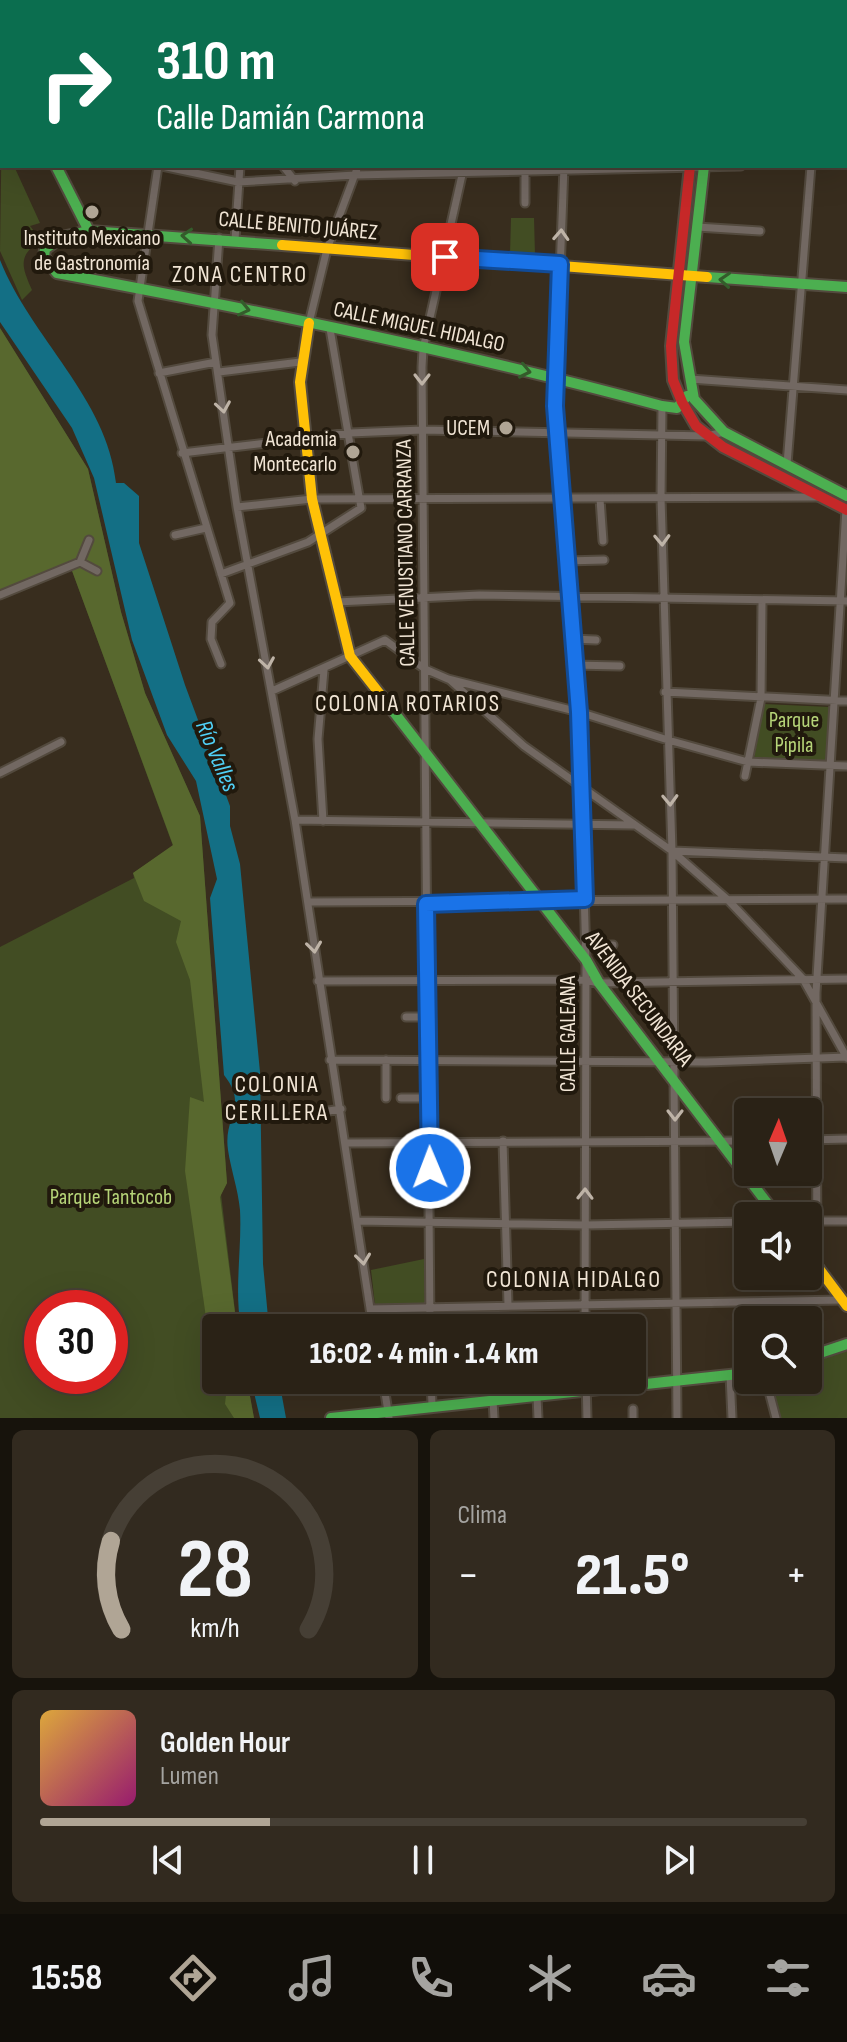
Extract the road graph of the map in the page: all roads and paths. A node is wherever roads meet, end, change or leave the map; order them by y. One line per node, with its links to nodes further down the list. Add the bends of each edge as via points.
1 (57, 168): 18 (street)
2 (160, 168): 20 (street)
3 (170, 168): 15 (street)
4 (240, 168): 15 (street)
5 (285, 168): 14 (street)
6 (357, 168): 13 (street)
7 (564, 168): 8 (street); 12 (street); 26 (street, CALLE GALEANA, one-way to 7)
8 (689, 168): 27 (street)
9 (704, 168): 17 (street)
10 (811, 168): 29 (street)
11 (464, 169): 12 (street); 13 (street); 25 (street, CALLE VENUSTIANO CARRANZA)
12 (525, 171): 16 (street)
13 (355, 175): 14 (street); 23 (street)
14 (295, 181): 15 (street)
15 (238, 182): 22 (street)
16 (525, 203)
17 (697, 227): 19 (street); 28 (street)
18 (89, 231): 20 (street, CALLE BENITO JUÁREZ); 24 (street, CALLE BENITO JUÁREZ, via 62,237 45,249)
19 (760, 231)
20 (149, 234): 21 (street, CALLE BENITO JUÁREZ, one-way to 20); 30 (street)
21 (219, 238): 22 (street, CALLE BENITO JUÁREZ); 32 (street)
22 (235, 240): 23 (street, CALLE BENITO JUÁREZ)
23 (327, 249): 25 (street, CALLE BENITO JUÁREZ); 33 (street)
24 (43, 257): 30 (street, CALLE MIGUEL HIDALGO, via 57,273)
25 (445, 257): 26 (street, CALLE BENITO JUÁREZ); 35 (street, CALLE VENUSTIANO CARRANZA)
26 (560, 264): 27 (street, CALLE BENITO JUÁREZ); 40 (street, CALLE GALEANA)
27 (678, 276): 28 (street, CALLE BENITO JUÁREZ); 44 (street, via 671,366)
28 (691, 277): 29 (street, CALLE BENITO JUÁREZ, one-way to 28); 41 (street, via 684,342)
29 (803, 284): 31 (street, CALLE BENITO JUÁREZ); 42 (street)
30 (139, 286): 32 (street, CALLE MIGUEL HIDALGO); 39 (street, via 138,301)
31 (847, 287)
32 (213, 302): 33 (street, CALLE MIGUEL HIDALGO, one-way to 33); 36 (street)
33 (309, 323): 34 (street, CALLE MIGUEL HIDALGO); 37 (street)
34 (330, 329): 35 (street, CALLE MIGUEL HIDALGO); 48 (street)
35 (423, 349): 40 (street, CALLE MIGUEL HIDALGO, one-way to 40); 46 (street, CALLE VENUSTIANO CARRANZA, one-way to 46)
36 (216, 362): 38 (street); 39 (street)
37 (300, 362): 38 (street); 52 (street)
38 (219, 372): 53 (street, one-way to 53)
39 (159, 373): 54 (street)
40 (555, 377): 45 (street, CALLE MIGUEL HIDALGO); 49 (street, CALLE GALEANA)
41 (690, 384): 42 (street); 44 (street); 47 (street, via 705,414)
42 (794, 386): 43 (street); 55 (street)
43 (847, 390)
44 (682, 402): 45 (street, CALLE MIGUEL HIDALGO, via 677,408); 51 (street)
45 (662, 406): 50 (street)
46 (422, 430): 48 (street); 49 (street); 63 (street, CALLE VENUSTIANO CARRANZA)
47 (724, 432): 51 (street); 55 (street)
48 (350, 433): 52 (street); 66 (street)
49 (557, 433): 50 (street); 64 (street, CALLE GALEANA)
50 (660, 434): 51 (street); 60 (street)
51 (707, 436): 57 (street)
52 (306, 439): 53 (street); 62 (street)
53 (230, 447): 54 (street); 67 (street)
54 (182, 453): 69 (street)
55 (787, 464): 56 (street)
56 (801, 472): 57 (street); 58 (street)
57 (800, 485): 59 (street); 61 (street)
58 (847, 493)
59 (824, 497): 61 (street); 68 (street)
60 (661, 498): 61 (street); 65 (street); 83 (street, one-way to 83)
61 (797, 498)
62 (312, 499): 66 (street); 67 (street); 71 (street)
63 (425, 499): 64 (street); 66 (street); 81 (street, CALLE VENUSTIANO CARRANZA)
64 (563, 499): 65 (street); 75 (street, CALLE GALEANA)
65 (600, 499): 73 (street)
66 (363, 501): 71 (street, via 361,508)
67 (237, 507): 77 (street)
68 (846, 510): 84 (street)
69 (206, 528): 70 (street); 79 (street)
70 (175, 535)
71 (321, 535): 77 (street); 85 (street)
72 (89, 540): 76 (street)
73 (603, 541)
74 (604, 560): 75 (street)
75 (566, 561): 82 (street, CALLE GALEANA)
76 (80, 562): 78 (street); 80 (street)
77 (247, 567): 79 (street); 96 (street, one-way to 96)
78 (97, 571)
79 (221, 574): 90 (street, via 230,603 212,622 211,639)
80 (0, 595)
81 (426, 596): 82 (street); 85 (street); 93 (street, CALLE VENUSTIANO CARRANZA)
82 (570, 597): 83 (street); 87 (street, CALLE GALEANA)
83 (664, 600): 86 (street); 97 (street)
84 (843, 601): 86 (street); 99 (street)
85 (337, 602): 89 (street)
86 (762, 602): 98 (street)
87 (572, 639): 88 (street); 91 (street, CALLE GALEANA)
88 (596, 640)
89 (350, 656): 93 (street, via 385,640); 94 (street); 104 (street, AVENIDA SECUNDARIA)
90 (221, 664)
91 (573, 665): 92 (street); 101 (street, CALLE GALEANA)
92 (620, 666)
93 (425, 669): 95 (street); 104 (street, CALLE VENUSTIANO CARRANZA)
94 (324, 670): 96 (street); 112 (street, via 318,739)
95 (448, 679): 101 (street); 110 (street, via 524,746)
96 (272, 691): 111 (street)
97 (665, 692): 98 (street); 102 (street)
98 (761, 698): 99 (street); 105 (street)
99 (834, 701): 100 (street); 106 (street)
100 (847, 701)
101 (579, 712): 102 (street); 110 (street, CALLE GALEANA)
102 (668, 740): 105 (street); 117 (street, one-way to 117)
103 (61, 742): 108 (street)
104 (427, 756): 113 (street, CALLE VENUSTIANO CARRANZA); 115 (street, AVENIDA SECUNDARIA)
105 (748, 762): 106 (street); 109 (street)
106 (831, 765): 107 (street); 118 (street)
107 (847, 766)
108 (0, 773)
109 (745, 776)
110 (581, 785): 114 (street, CALLE GALEANA); 116 (street)
111 (295, 820): 112 (street); 126 (street)
112 (323, 821): 113 (street)
113 (425, 822): 115 (street); 127 (street, CALLE VENUSTIANO CARRANZA)
114 (582, 823): 115 (street); 116 (street); 121 (street, CALLE GALEANA)
115 (478, 824): 120 (street, AVENIDA SECUNDARIA)
116 (635, 825): 117 (street)
117 (672, 851): 118 (street); 124 (street); 125 (street)
118 (826, 857): 119 (street); 123 (street)
119 (847, 858)
120 (539, 899): 121 (street); 127 (street); 130 (street, AVENIDA SECUNDARIA)
121 (585, 899): 124 (street); 129 (street, CALLE GALEANA)
122 (847, 899): 123 (street)
123 (821, 900): 125 (street); 131 (street)
124 (672, 901): 125 (street); 137 (street)
125 (729, 901): 133 (street)
126 (308, 902): 127 (street); 136 (street, one-way to 136)
127 (426, 904): 132 (street, CALLE VENUSTIANO CARRANZA)
128 (613, 945): 129 (street)
129 (585, 946): 130 (street, CALLE GALEANA)
130 (586, 960): 135 (street, CALLE GALEANA); 138 (street, AVENIDA SECUNDARIA)
131 (819, 978): 133 (street); 134 (street); 139 (street)
132 (428, 979): 135 (street); 136 (street); 141 (street, CALLE VENUSTIANO CARRANZA)
133 (803, 979): 137 (street); 139 (street)
134 (847, 979)
135 (585, 980): 138 (street); 144 (street, CALLE GALEANA)
136 (318, 981): 145 (street)
137 (674, 982): 138 (street); 149 (street)
138 (599, 983): 148 (street, AVENIDA SECUNDARIA)
139 (816, 1005): 142 (street); 143 (street)
140 (406, 1017): 141 (street)
141 (429, 1017): 147 (street, CALLE VENUSTIANO CARRANZA)
142 (815, 1057): 143 (street); 149 (street); 154 (street)
143 (847, 1057)
144 (585, 1059): 147 (street); 148 (street); 161 (street, CALLE GALEANA)
145 (330, 1060): 146 (street); 155 (street)
146 (386, 1060): 147 (street); 151 (street)
147 (430, 1060): 153 (street, CALLE VENUSTIANO CARRANZA)
148 (659, 1061): 149 (street); 150 (street, AVENIDA SECUNDARIA)
149 (673, 1061): 150 (street)
150 (675, 1082): 162 (street, one-way to 162); 163 (street, AVENIDA SECUNDARIA)
151 (386, 1098)
152 (401, 1098): 153 (street)
153 (429, 1098): 159 (street, CALLE VENUSTIANO CARRANZA)
154 (814, 1098)
155 (341, 1109): 156 (street); 165 (street)
156 (286, 1118)
157 (847, 1139): 158 (street)
158 (822, 1140)
159 (430, 1141): 160 (street); 165 (street); 168 (street, CALLE VENUSTIANO CARRANZA)
160 (503, 1141): 161 (street); 172 (street)
161 (587, 1141): 162 (street); 174 (street, CALLE GALEANA, one-way to 161)
162 (674, 1141): 163 (street); 173 (street)
163 (719, 1141): 164 (street); 166 (street, AVENIDA SECUNDARIA)
164 (734, 1141)
165 (346, 1143): 167 (street)
166 (766, 1202)
167 (359, 1221): 168 (street); 181 (street, one-way to 181)
168 (430, 1221): 172 (street); 180 (street, CALLE VENUSTIANO CARRANZA)
169 (822, 1221): 170 (street)
170 (847, 1221)
171 (734, 1222): 173 (street)
172 (505, 1224): 174 (street); 179 (street)
173 (673, 1224): 174 (street); 176 (street)
174 (585, 1225): 178 (street, CALLE GALEANA)
175 (822, 1272): 177 (street)
176 (674, 1302): 177 (street); 178 (street); 189 (street)
177 (844, 1303)
178 (585, 1304): 179 (street); 184 (street, CALLE GALEANA)
179 (508, 1305): 180 (street)
180 (430, 1307): 181 (street); 183 (street, CALLE VENUSTIANO CARRANZA)
181 (370, 1309): 182 (street)
182 (371, 1314)
183 (430, 1314)
184 (585, 1314)
185 (847, 1344): 186 (street)
186 (822, 1352)
187 (730, 1375): 188 (street); 189 (street); 205 (street)
188 (734, 1375)
189 (677, 1380): 190 (street); 204 (street)
190 (646, 1381)
191 (385, 1394): 199 (street)
192 (432, 1394): 198 (street)
193 (545, 1394): 196 (street)
194 (586, 1394): 203 (street)
195 (770, 1394): 206 (street)
196 (537, 1396): 197 (street); 202 (street)
197 (493, 1400): 198 (street); 201 (street)
198 (432, 1405): 199 (street)
199 (388, 1414): 200 (street)
200 (331, 1418)
201 (494, 1418)
202 (538, 1418)
203 (587, 1418)
204 (677, 1418)
205 (732, 1418)
206 (776, 1418)

